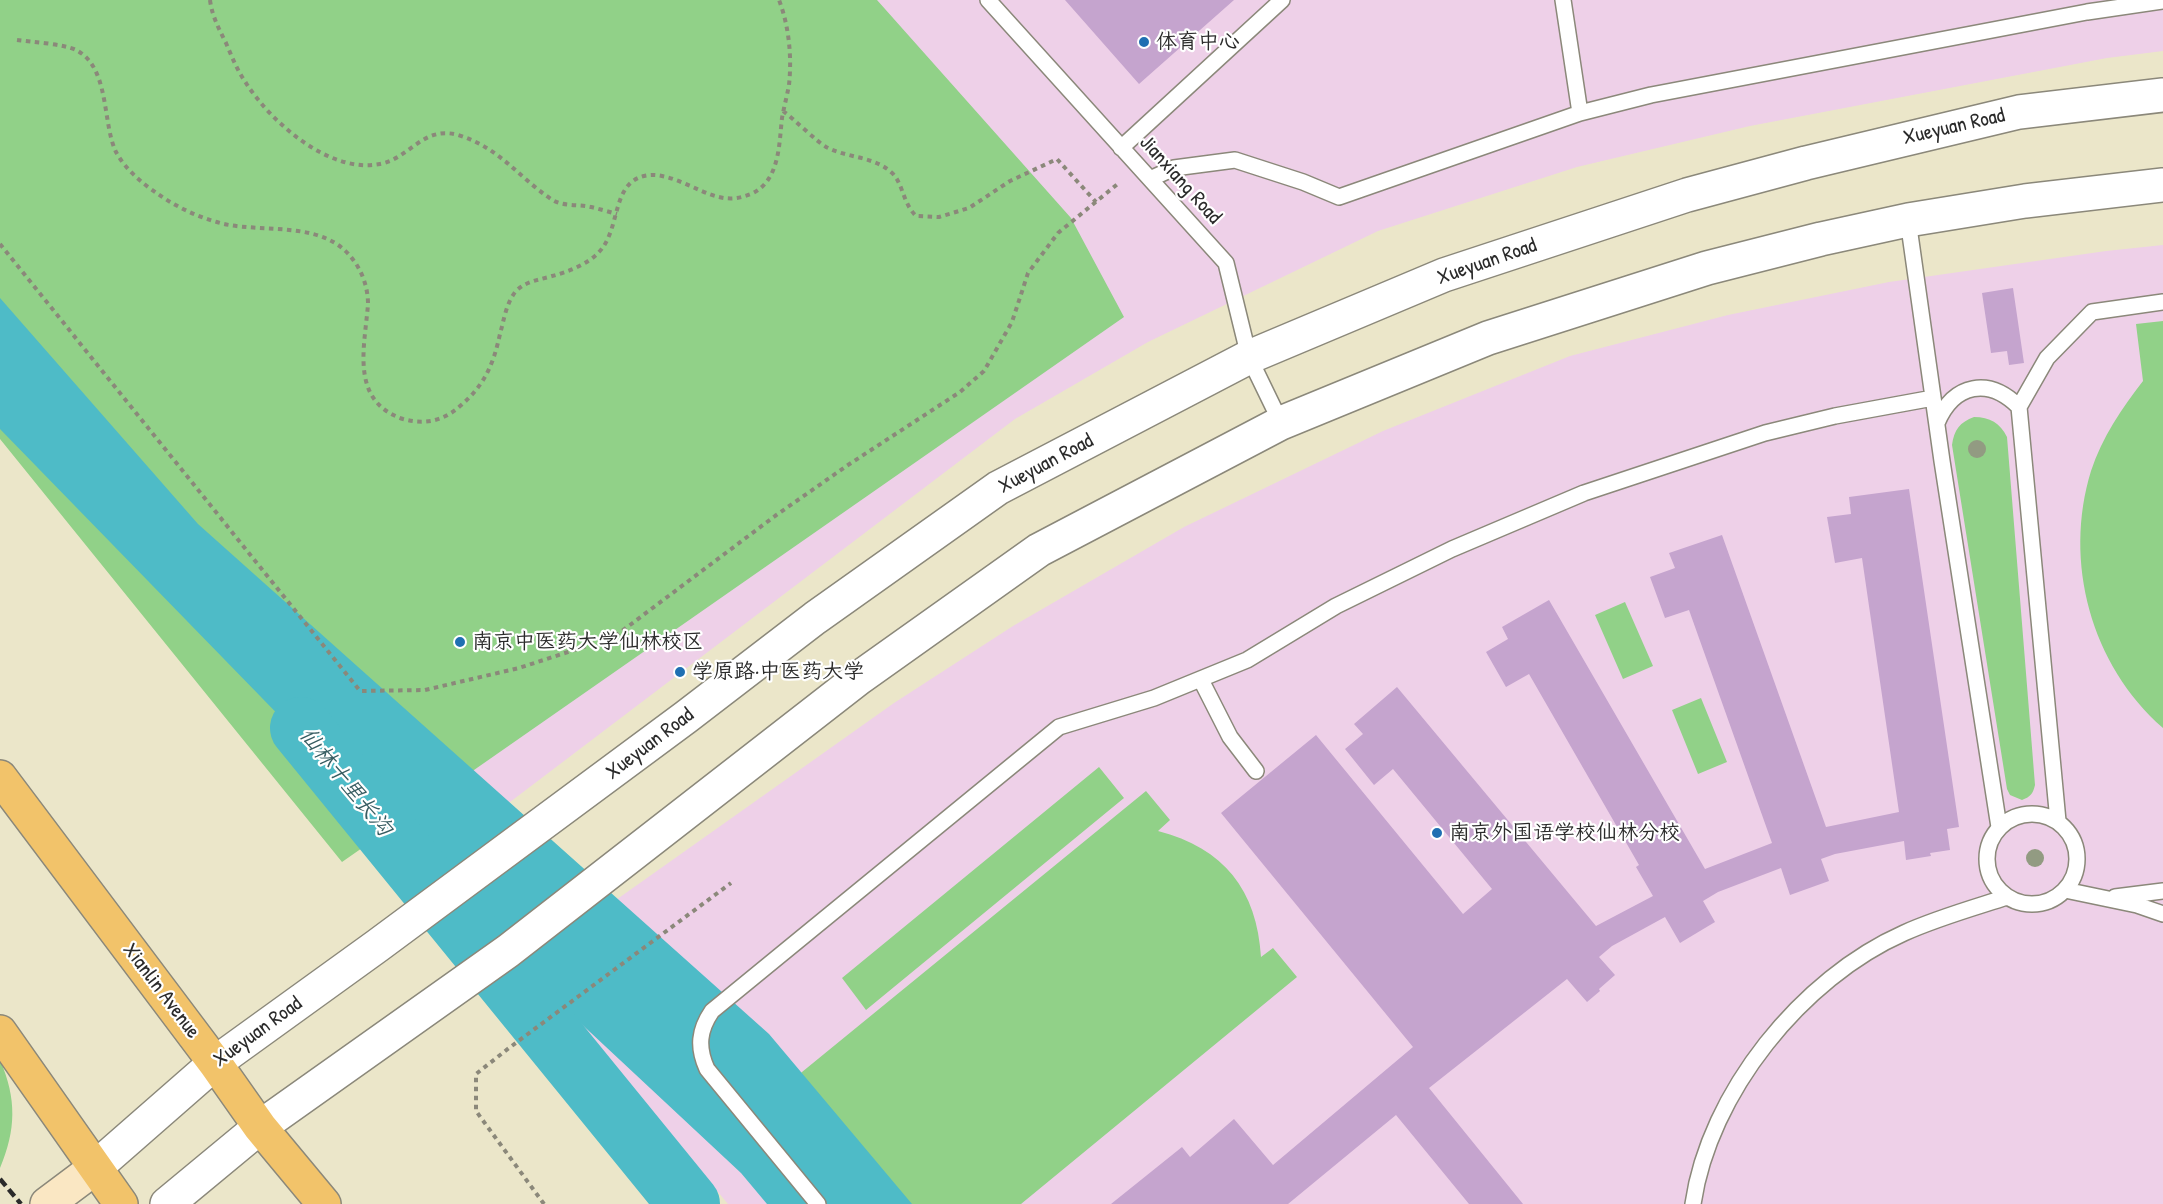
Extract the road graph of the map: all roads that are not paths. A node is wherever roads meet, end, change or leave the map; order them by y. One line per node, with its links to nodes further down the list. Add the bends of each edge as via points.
1 (988, 0): 8 (lane, Jianxiang Road)
2 (1282, 0): 8 (lane)
3 (1563, 0): 7 (lane)
4 (2163, 1): 5 (lane)
5 (2087, 6): 7 (lane)
6 (2163, 95): 13 (street, Xueyuan Road, via 2019,112 1687,195 1444,275)
7 (1580, 113): 9 (lane, via 1339,197 1235,160 1174,168)
8 (1121, 148): 9 (lane, Jianxiang Road)
9 (1150, 179): 13 (lane, Jianxiang Road, via 1226,263)
10 (2163, 185): 11 (street)
11 (1908, 220): 14 (lane); 16 (street, via 1707,268 1488,338)
12 (2163, 302): 15 (lane, via 2092,312 2047,358)
13 (1249, 357): 16 (lane, Jianxiang Road); 29 (street, Xueyuan Road, via 998,488 815,618)
14 (1933, 398): 17 (lane); 18 (lane, via 1765,434 1584,493 1452,549 1336,606 1247,660)
15 (2019, 407): 17 (lane, via 2001,392 1978,387 1954,397); 21 (lane)
16 (1281, 423): 30 (street, via 1039,550 859,678 508,951)
17 (1936, 423): 22 (lane)
18 (1201, 680): 19 (lane, via 1230,737); 36 (lane, via 1059,727 712,1011 703,1026 700,1045 707,1069)
19 (1256, 771)
20 (0, 777): 29 (main road, Xianlin Avenue)
21 (2058, 821): 22 (lane, via 2043,814 2027,814); 23 (lane, via 2076,846 2078,862)
22 (1999, 827): 25 (lane, via 1987,856 1989,872)
23 (2065, 890): 25 (lane, via 2052,900 2037,904); 26 (lane)
24 (2163, 891): 26 (lane)
25 (2007, 897): 37 (lane, via 1902,933 1864,954 1797,1008 1768,1040 1722,1114)
26 (2105, 898): 27 (lane)
27 (2163, 914)
28 (0, 1032): 31 (main road)
29 (215, 1063): 30 (main road, Xianlin Avenue); 31 (street, Xueyuan Road)
30 (260, 1127): 34 (street); 35 (main road, Xianlin Avenue)
31 (95, 1168): 32 (main road); 33 (main road)
32 (47, 1204)
33 (122, 1204)
34 (167, 1204)
35 (324, 1204)
36 (818, 1204)
37 (1693, 1204)

